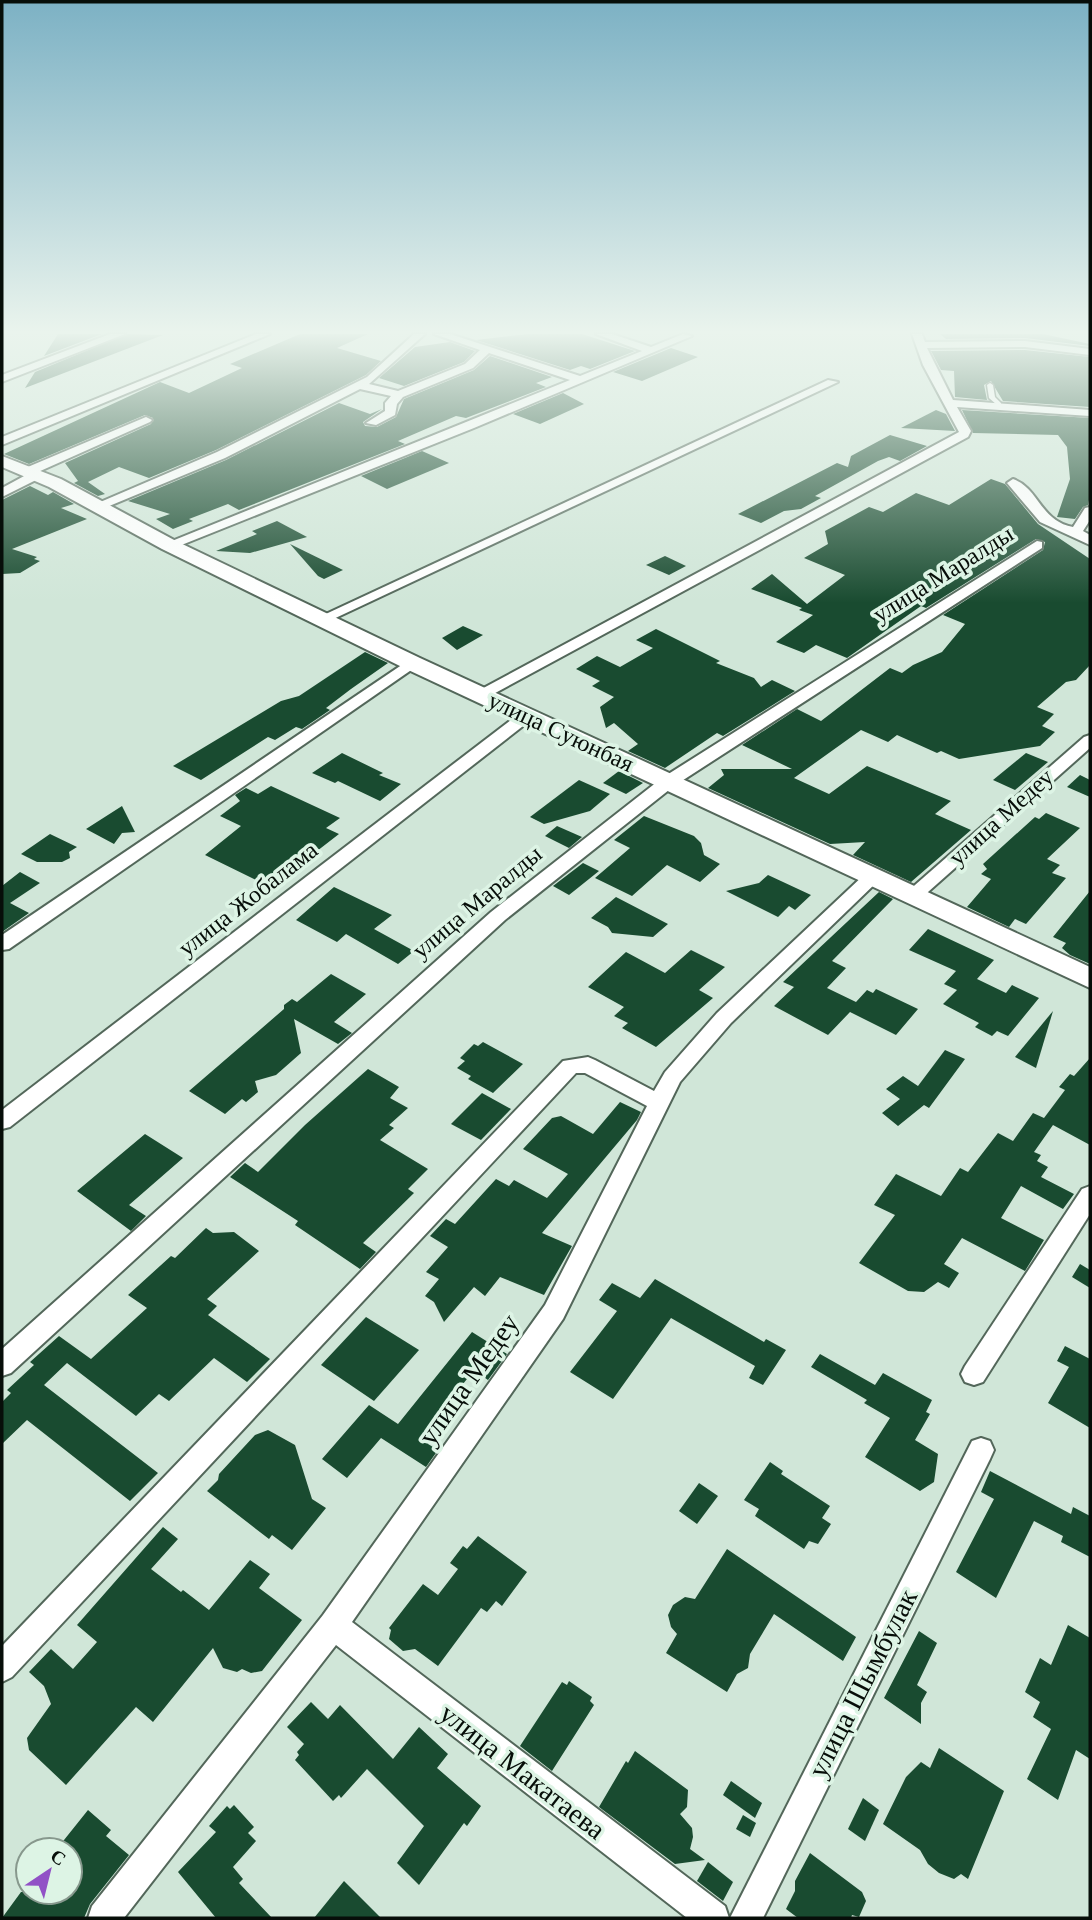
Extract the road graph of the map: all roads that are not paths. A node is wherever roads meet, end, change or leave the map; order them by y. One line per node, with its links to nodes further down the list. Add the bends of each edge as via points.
1 (45, 424): 7 (street)
2 (138, 424): 9 (street)
3 (283, 424): 12 (street, via 221,455)
4 (477, 424): 16 (street)
5 (742, 424): 18 (street)
6 (961, 424): 20 (street, via 964,434)
7 (2, 441)
8 (2, 461): 9 (street, улица Суюнбая)
9 (32, 474): 11 (street); 12 (street, улица Суюнбая)
10 (1013, 483): 14 (street, via 1045,522)
11 (2, 494)
12 (97, 506): 16 (street, улица Суюнбая)
13 (1090, 511): 14 (street)
14 (1076, 532): 15 (street)
15 (1090, 541)
16 (169, 545): 18 (street, улица Суюнбая)
17 (1037, 545): 23 (street, улица Маралды)
18 (322, 619): 19 (street, улица Суюнбая)
19 (412, 663): 20 (street, улица Суюнбая); 26 (street)
20 (481, 695): 21 (street, улица Суюнбая)
21 (526, 716): 23 (street, улица Суюнбая); 29 (street, улица Жобалама)
22 (1090, 740): 25 (street, улица Медеу)
23 (668, 782): 24 (street, улица Суюнбая); 31 (street, улица Маралды, via 498,916)
24 (872, 877): 25 (street, улица Суюнбая); 28 (street, улица Медеу, via 724,1018 672,1077)
25 (913, 896): 27 (street, улица Суюнбая)
26 (2, 944)
27 (1090, 978)
28 (659, 1103): 34 (street, улица Медеу, via 554,1311); 35 (street, via 588,1065 570,1066)
29 (2, 1121)
30 (1090, 1195): 32 (street)
31 (2, 1366)
32 (974, 1374)
33 (981, 1450): 38 (street, улица Шымбулак)
34 (333, 1625): 36 (street, улица Медеу); 37 (street, улица Макатаева)
35 (2, 1667)
36 (104, 1918)
37 (713, 1918)
38 (746, 1918)

